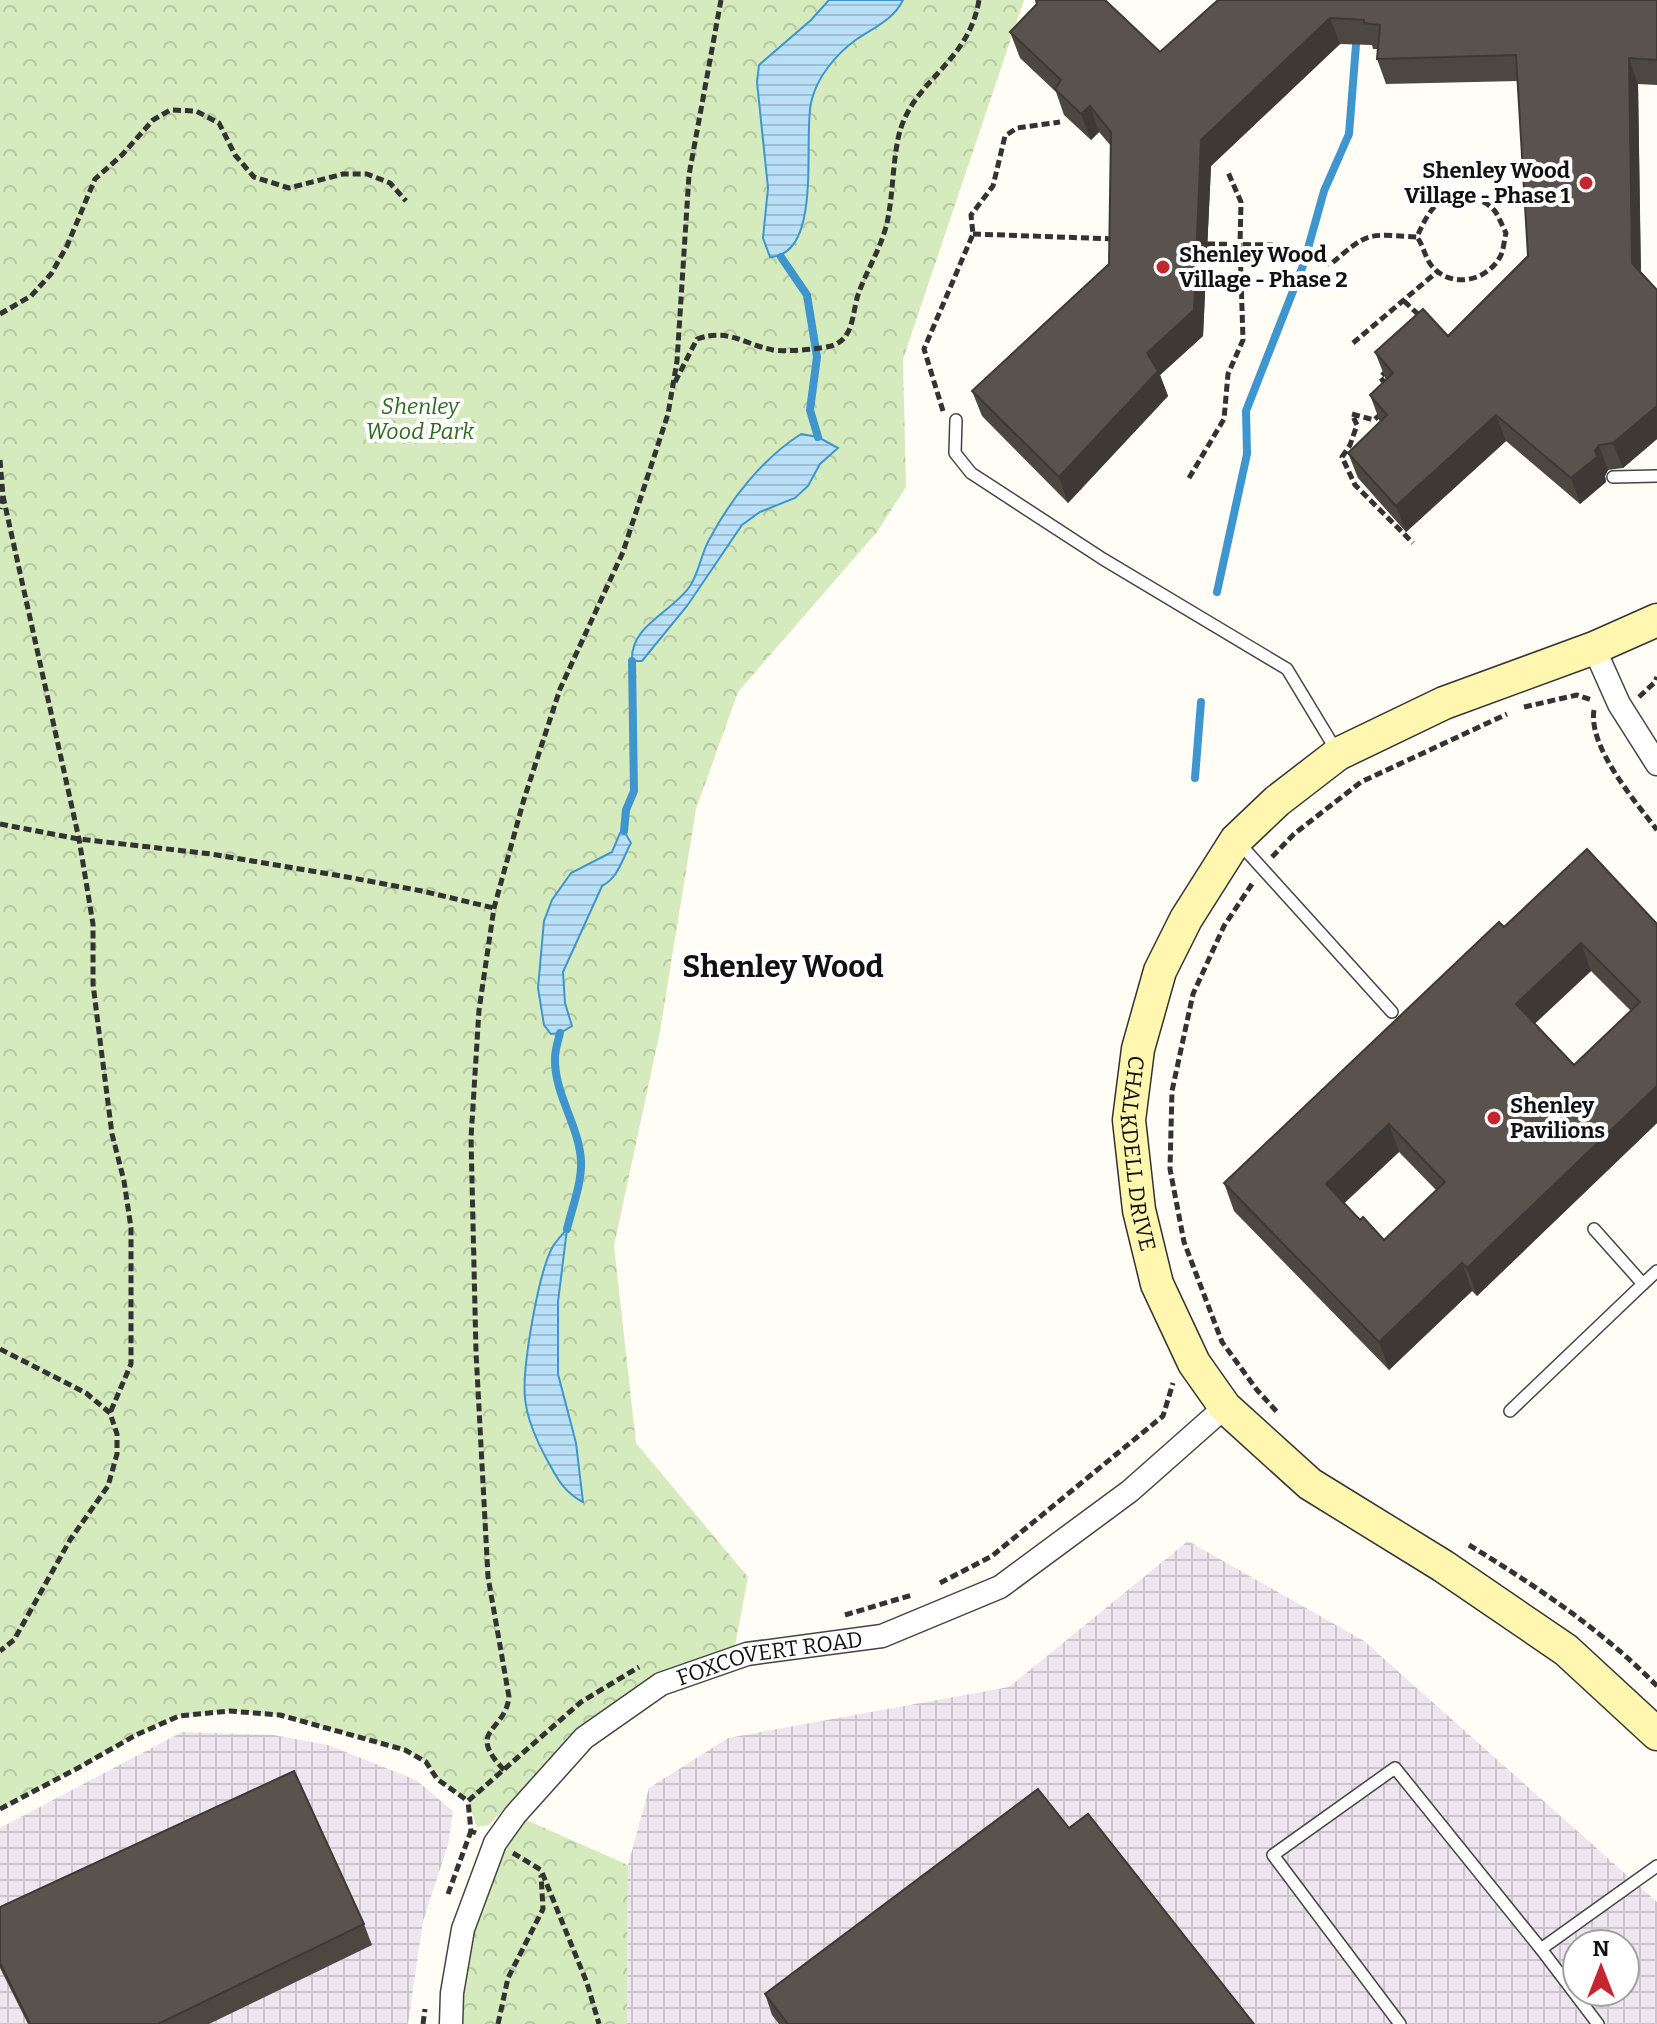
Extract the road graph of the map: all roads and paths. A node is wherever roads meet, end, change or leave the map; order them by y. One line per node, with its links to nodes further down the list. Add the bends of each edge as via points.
1 (721, 0): 17 (path, via 689,175)
2 (979, 0): 17 (path, via 977,17 961,48 917,96 903,120 889,214 859,292 853,324 843,339 833,346 776,351 727,334 711,334 697,339)
3 (1060, 122): 6 (path, via 1017,128 1005,136 993,186 971,215)
4 (1227, 170): 10 (path, via 1241,202)
5 (406, 201): 13 (path, via 390,183 367,174 343,174 289,188 254,177 219,123 196,111 170,110 153,120 95,179 51,274 31,296)
6 (973, 234): 8 (path); 20 (path, via 924,349 944,414)
7 (1417, 237): 10 (path, via 1373,234 1331,264 1283,257 1272,245); 11 (path); 11 (path, via 1439,202 1477,198 1493,209 1506,233 1501,256 1485,274 1469,280 1451,279)
8 (1119, 239)
9 (1207, 244): 10 (path)
10 (1240, 245): 24 (path, via 1243,340 1228,374 1224,419)
11 (1438, 271): 12 (path)
12 (1404, 301): 14 (path); 15 (path)
13 (0, 314)
14 (1422, 319)
15 (1353, 343)
16 (1391, 367): 18 (path, via 1380,377)
17 (673, 385): 37 (path, via 623,552 560,689)
18 (1389, 388)
19 (1386, 409): 27 (path, via 1374,420 1352,414 1357,425 1342,457 1355,485)
20 (956, 420): 31 (lane, via 955,453 971,473 1287,669)
21 (0, 460): 25 (path)
22 (1657, 476): 23 (lane)
23 (1613, 477)
24 (1189, 478)
25 (3, 496): 26 (path); 35 (path)
26 (0, 509)
27 (1413, 543)
28 (1657, 620): 29 (street, CHALKDELL DRIVE)
29 (1594, 648): 31 (street, CHALKDELL DRIVE, via 1444,703); 32 (street, via 1619,704)
30 (1596, 701): 34 (path, via 1593,718 1599,743)
31 (1338, 754): 36 (street, CHALKDELL DRIVE)
32 (1657, 764)
33 (0, 824): 35 (path)
34 (1657, 830)
35 (79, 839): 37 (path, via 211,854); 46 (path, via 93,924 93,984 112,1134 131,1228 131,1364)
36 (1236, 840): 38 (lane); 43 (street, CHALKDELL DRIVE, via 1160,971 1138,1049 1129,1120 1139,1210 1157,1284)
37 (494, 908): 56 (path, via 479,1010 471,1138 488,1577 509,1697 507,1711 486,1742)
38 (1392, 1012)
39 (1594, 1229): 41 (lane)
40 (1657, 1271): 41 (lane)
41 (1643, 1284): 45 (lane)
42 (0, 1349): 46 (path, via 86,1393)
43 (1194, 1363): 44 (street, CHALKDELL DRIVE); 47 (path, via 1222,1342); 49 (path, via 1174,1379 1163,1416 992,1556)
44 (1225, 1407): 55 (street, CHALKDELL DRIVE, via 1310,1484 1566,1650); 59 (street, FOXCOVERT ROAD, via 1130,1491 1000,1587 882,1636 747,1654 661,1684 584,1738)
45 (1510, 1411)
46 (110, 1413): 52 (path, via 117,1454 108,1486 70,1540 14,1640)
47 (1285, 1420)
48 (1466, 1544): 54 (path, via 1533,1584)
49 (939, 1584)
50 (926, 1591): 51 (path)
51 (840, 1616)
52 (0, 1651)
53 (652, 1661): 56 (path, via 581,1702)
54 (1657, 1686)
55 (1657, 1734)
56 (504, 1770): 57 (path)
57 (468, 1801): 58 (path, via 405,1750 280,1715 229,1711 179,1716); 59 (path, via 471,1831)
58 (0, 1809)
59 (495, 1843): 61 (path); 63 (street, FOXCOVERT ROAD, via 463,1929)
60 (1657, 1866): 62 (lane)
61 (541, 1870): 64 (path, via 543,1909 508,1978); 65 (path)
62 (1541, 1949): 66 (lane, via 1395,1768 1273,1855); 67 (lane)
63 (451, 2024)
64 (498, 2024)
65 (599, 2024)
66 (1400, 2024)
67 (1598, 2024)

